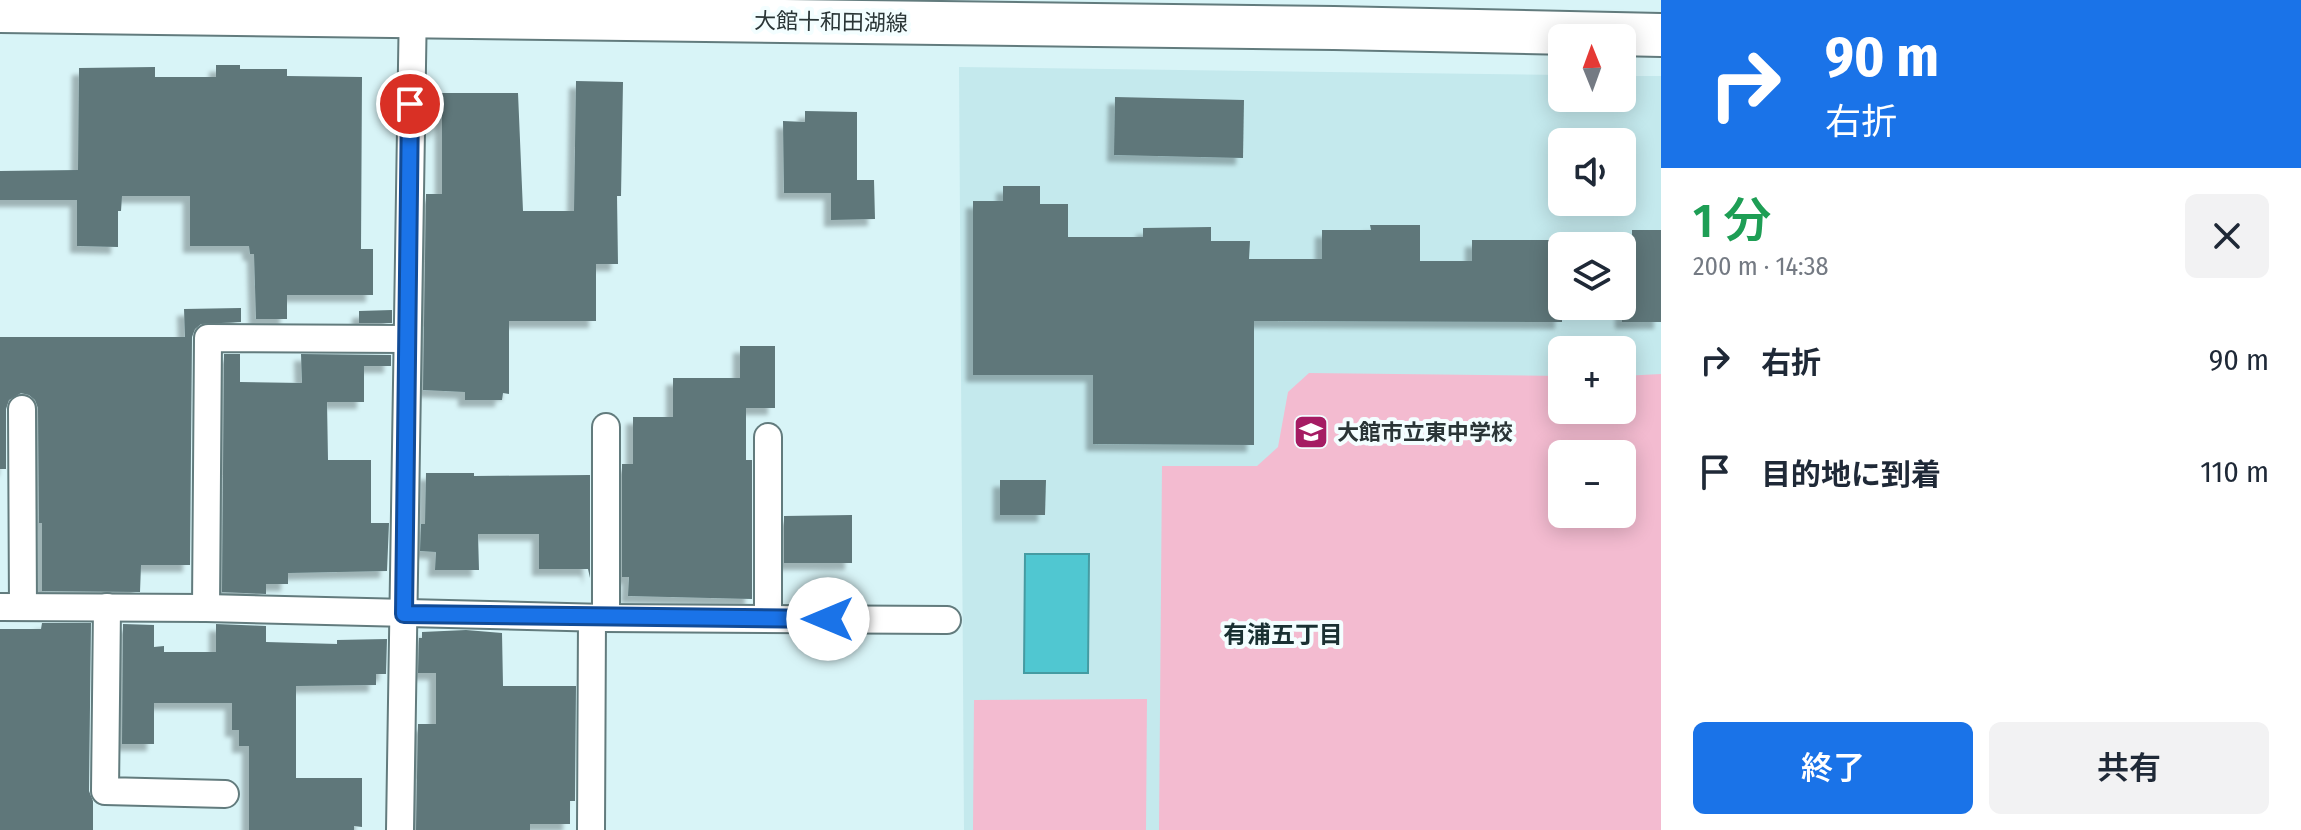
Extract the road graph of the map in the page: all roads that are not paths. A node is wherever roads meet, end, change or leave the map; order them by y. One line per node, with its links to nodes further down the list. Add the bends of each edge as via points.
1 (412, 8): 2 (main road, 大館十和田湖線); 3 (main road, 大館十和田湖線); 5 (street)
2 (0, 11)
3 (1334, 14): 4 (main road, 大館十和田湖線)
4 (1661, 35)
5 (407, 339): 11 (street, via 208,338); 12 (street)
6 (22, 409): 9 (street)
7 (606, 427): 13 (street)
8 (768, 437): 14 (street)
9 (11, 607): 10 (street)
10 (107, 607): 11 (street); 16 (street, via 105,791)
11 (206, 608): 12 (street)
12 (404, 614): 13 (street); 17 (street)
13 (599, 618): 14 (street); 18 (street)
14 (768, 619): 15 (street)
15 (947, 620)
16 (225, 794)
17 (400, 830)
18 (591, 830)

